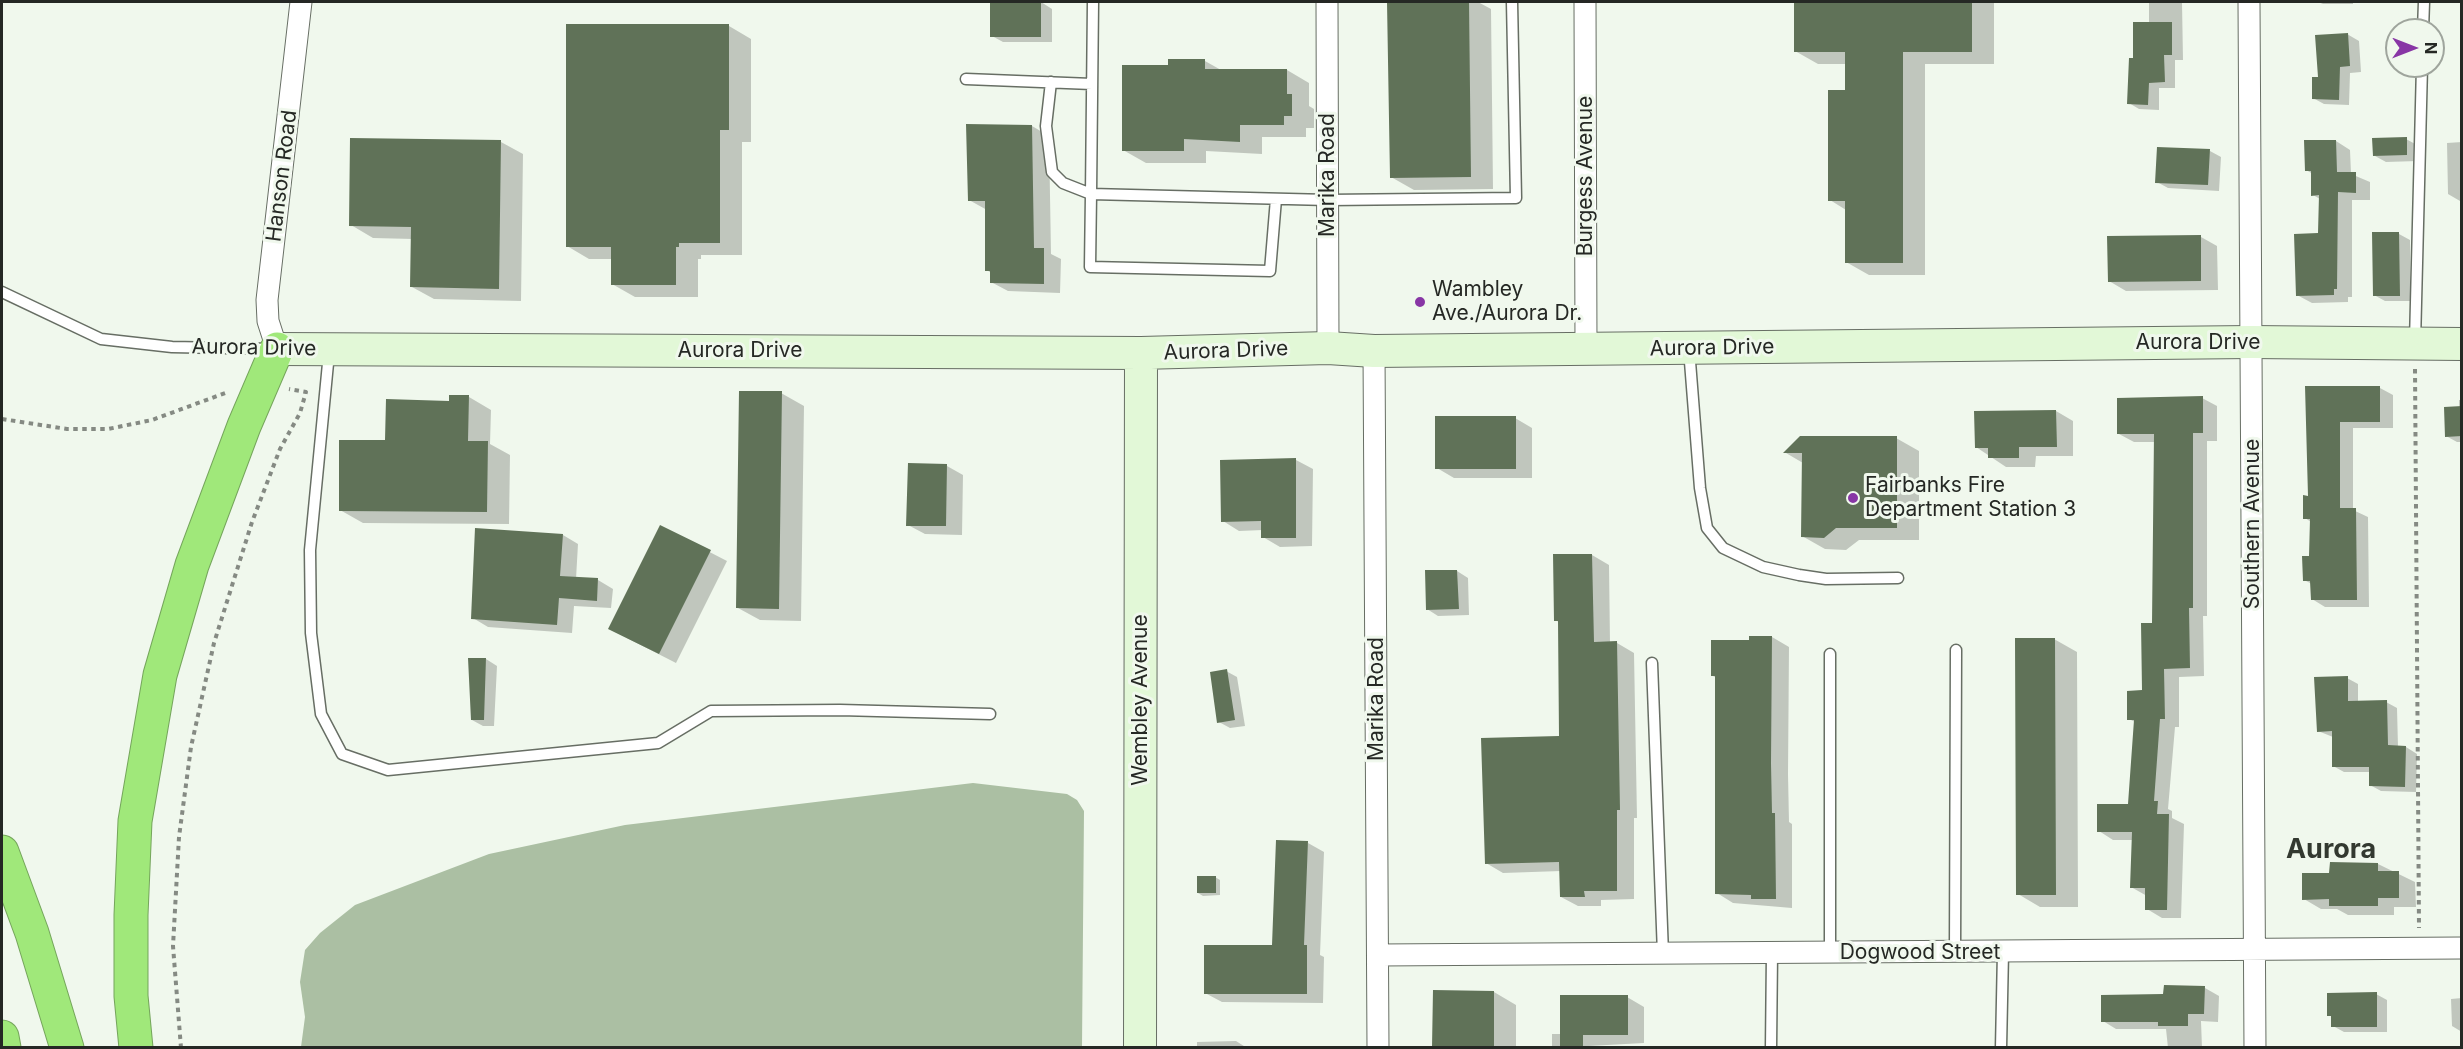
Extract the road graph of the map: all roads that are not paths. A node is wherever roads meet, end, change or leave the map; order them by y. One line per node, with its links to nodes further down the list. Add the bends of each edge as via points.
1 (301, 2): 21 (street, Hanson Road, via 267,300 268,321)
2 (1093, 2): 12 (lane)
3 (1328, 2): 15 (street, Marika Road)
4 (1512, 2): 15 (lane, via 1516,198)
5 (1585, 2): 24 (street, Burgess Avenue)
6 (2249, 2): 17 (street, Southern Avenue)
7 (2424, 2): 8 (lane)
8 (2423, 18)
9 (2422, 78): 18 (lane)
10 (966, 79): 11 (lane)
11 (1051, 82): 12 (lane); 13 (lane, via 1046,126 1052,172 1063,183)
12 (1092, 84): 13 (lane)
13 (1091, 194): 14 (lane); 14 (lane, via 1090,267 1270,271)
14 (1276, 199): 15 (lane)
15 (1328, 200): 20 (street, Marika Road)
16 (2, 292): 21 (lane, Aurora Drive, via 101,339)
17 (2251, 342): 18 (street, Aurora Drive); 22 (street, Aurora Drive); 34 (street, Southern Avenue)
18 (2415, 344): 19 (street, Aurora Drive)
19 (2462, 344)
20 (1329, 348): 25 (street, Aurora Drive); 26 (street, Aurora Drive)
21 (277, 349): 23 (street, Aurora Drive); 44 (highway, via 243,426 192,565 160,675 135,821 130,915)
22 (1689, 349): 24 (street, Aurora Drive); 27 (lane, via 1700,488 1707,528 1723,548 1763,567 1799,575 1826,579)
23 (329, 350): 26 (street, Aurora Drive); 31 (lane, via 309,550 311,633 321,714 342,754 388,770 658,743 711,711)
24 (1587, 350): 25 (street, Aurora Drive)
25 (1374, 351): 40 (street, Marika Road)
26 (1141, 353): 45 (street, Wembley Avenue)
27 (1898, 578)
28 (1956, 650): 38 (lane)
29 (1830, 654): 37 (lane)
30 (1652, 663): 39 (lane)
31 (990, 714)
32 (2, 852): 43 (highway, via 33,933)
33 (2462, 948): 34 (street, Dogwood Street)
34 (2256, 951): 35 (street, Dogwood Street); 49 (street, Southern Avenue)
35 (2003, 952): 38 (street, Dogwood Street); 48 (lane)
36 (1772, 953): 37 (street, Dogwood Street); 39 (street, Dogwood Street); 47 (lane)
37 (1830, 953): 38 (street, Dogwood Street)
38 (1955, 953)
39 (1663, 954): 40 (street, Dogwood Street)
40 (1379, 955): 46 (street, Marika Road)
41 (2, 1037): 42 (highway)
42 (4, 1047)
43 (67, 1047)
44 (136, 1047)
45 (1140, 1047)
46 (1378, 1047)
47 (1771, 1047)
48 (2001, 1047)
49 (2255, 1047)

